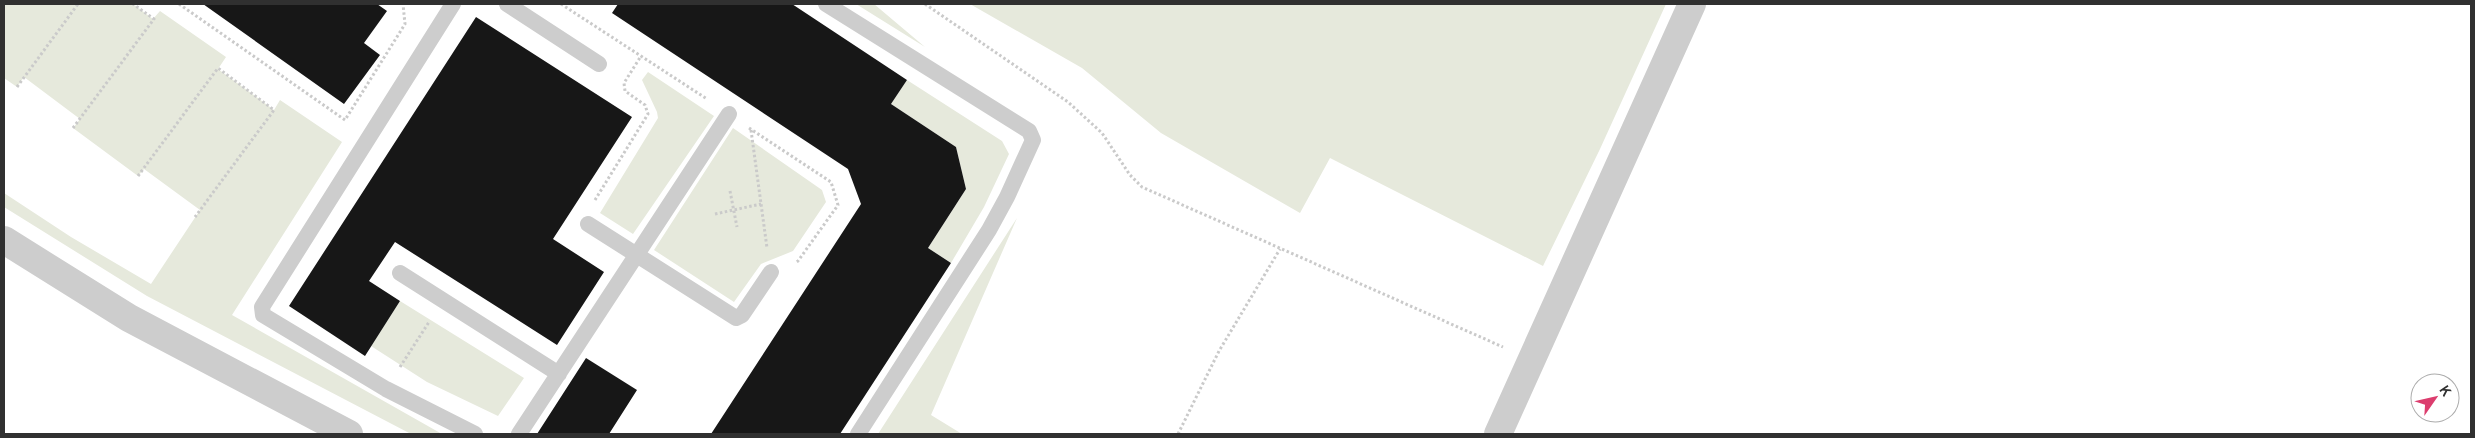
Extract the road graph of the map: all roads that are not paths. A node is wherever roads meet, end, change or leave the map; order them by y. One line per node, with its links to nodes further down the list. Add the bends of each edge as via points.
1 (453, 4): 14 (lane, via 262,307 263,314 386,389)
2 (506, 4): 5 (lane)
3 (826, 4): 16 (lane, via 1029,131 1033,140 988,230)
4 (1692, 4): 17 (street)
5 (599, 64)
6 (729, 114): 9 (lane)
7 (588, 224): 9 (lane)
8 (4, 240): 13 (street, via 129,318)
9 (637, 255): 10 (lane, via 736,318 742,315); 12 (lane)
10 (771, 272)
11 (400, 273): 12 (lane)
12 (559, 374): 15 (lane)
13 (349, 434)
14 (475, 434)
15 (519, 434)
16 (858, 434)
17 (1498, 434)

